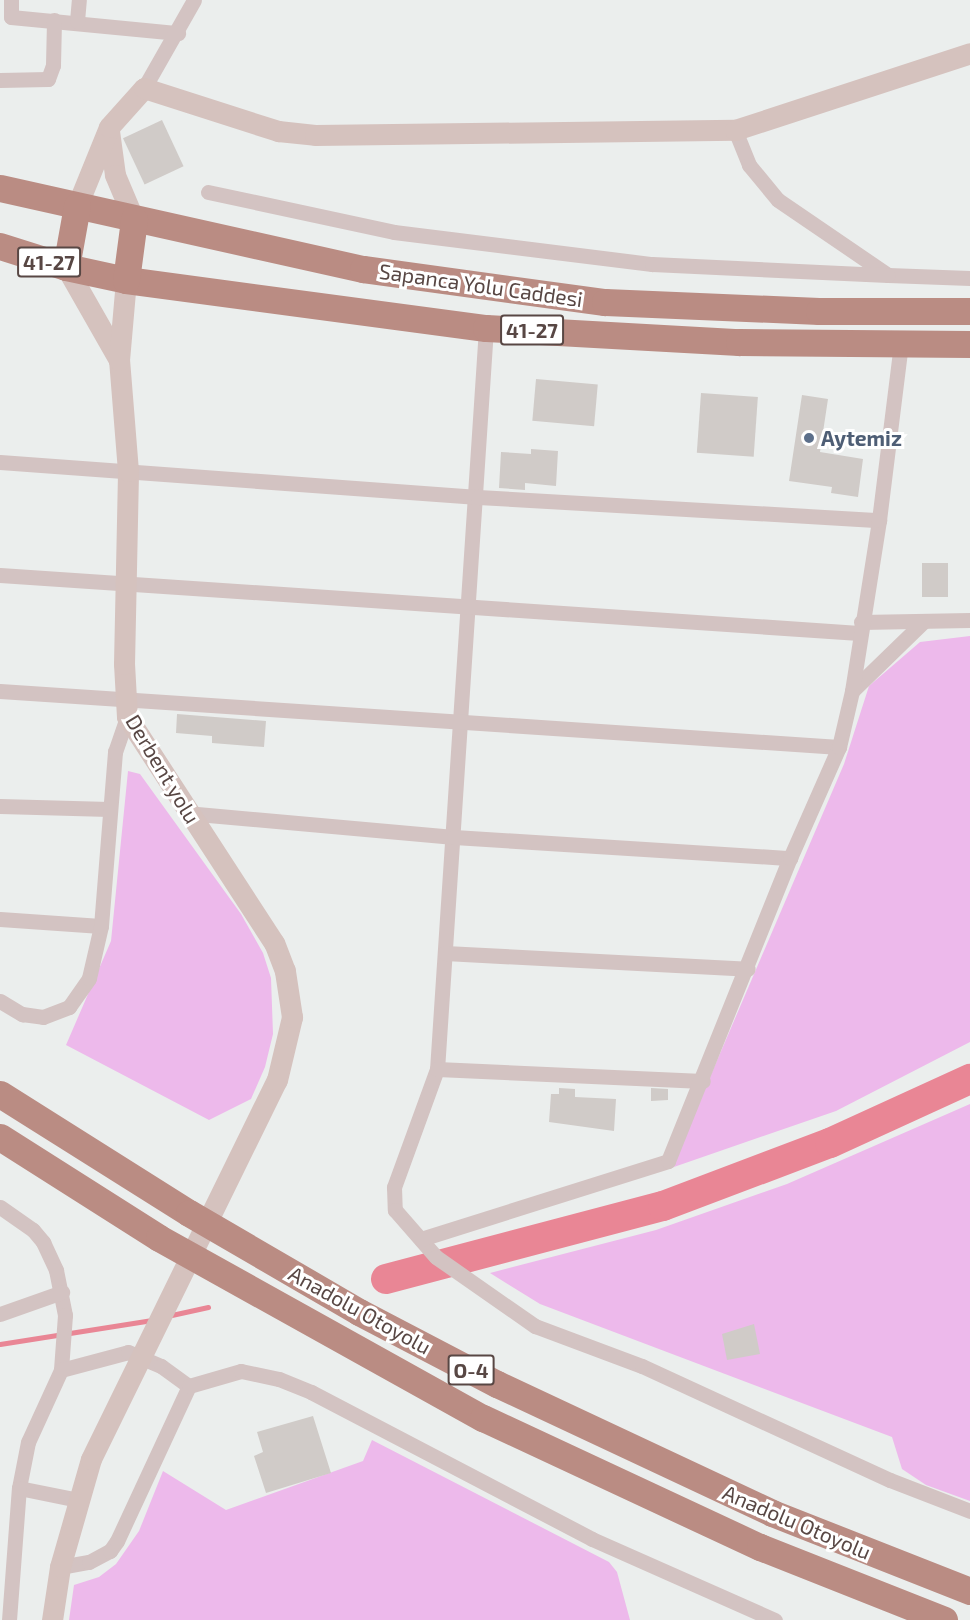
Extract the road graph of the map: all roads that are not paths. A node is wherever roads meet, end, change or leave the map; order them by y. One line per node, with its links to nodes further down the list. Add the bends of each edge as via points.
1 (10, 0): 4 (street, via 11,17)
2 (79, 0): 5 (street)
3 (194, 0): 6 (street)
4 (54, 20): 5 (street); 8 (street, via 53,65 48,79)
5 (77, 21): 6 (street)
6 (178, 33): 9 (street)
7 (970, 53): 11 (main road)
8 (0, 80)
9 (144, 88): 10 (main road); 11 (main road, via 278,131 315,135)
10 (109, 127): 14 (main road); 15 (main road, via 115,175)
11 (735, 130): 18 (street, via 748,165 778,200)
12 (0, 188): 14 (highway, Sapanca Yolu Caddesi)
13 (208, 192): 18 (street, via 394,232 652,264)
14 (77, 206): 15 (highway, Sapanca Yolu Caddesi); 17 (highway)
15 (134, 220): 20 (highway); 21 (highway, Sapanca Yolu Caddesi, via 363,269 605,302 819,311)
16 (0, 246): 17 (highway, Sapanca Yolu Caddesi / 41-27)
17 (66, 267): 20 (highway, Sapanca Yolu Caddesi / 41-27); 25 (main road)
18 (888, 275): 19 (street)
19 (970, 278)
20 (126, 280): 22 (highway, Sapanca Yolu Caddesi / 41-27); 25 (main road, Derbent yolu)
21 (970, 311)
22 (486, 328): 23 (highway, Sapanca Yolu Caddesi / 41-27, via 739,342); 28 (street)
23 (900, 344): 24 (highway, Sapanca Yolu Caddesi / 41-27); 29 (street)
24 (970, 344)
25 (119, 360): 27 (main road, Derbent yolu)
26 (0, 462): 27 (street)
27 (128, 471): 28 (street); 31 (main road, Derbent yolu)
28 (478, 497): 29 (street); 32 (street)
29 (879, 520): 35 (street)
30 (0, 575): 31 (street)
31 (126, 584): 32 (street); 38 (main road, Derbent yolu)
32 (469, 609): 35 (street); 39 (street)
33 (970, 620): 34 (street)
34 (924, 621): 35 (street); 37 (street)
35 (860, 627): 37 (street)
36 (0, 691): 38 (street)
37 (852, 691): 40 (street)
38 (127, 708): 39 (street); 42 (street, via 117,739); 43 (main road, Derbent yolu)
39 (462, 723): 40 (street); 44 (street)
40 (839, 747): 45 (street)
41 (0, 806): 42 (street)
42 (108, 809): 47 (street)
43 (186, 813): 44 (street); 62 (main road, Derbent yolu, via 249,901 285,971 292,1017 278,1080 91,1459)
44 (454, 837): 45 (street); 48 (street)
45 (790, 858): 49 (street)
46 (0, 919): 47 (street)
47 (101, 926): 50 (street, via 89,978 69,1007 34,1017)
48 (445, 953): 49 (street); 51 (street)
49 (748, 969): 52 (street)
50 (0, 1001)
51 (437, 1069): 52 (street); 56 (street, via 393,1199 395,1210)
52 (703, 1081): 56 (street, via 668,1161)
53 (0, 1094): 67 (highway, Anadolu Otoyolu / O-4, via 189,1214 359,1312 497,1384 772,1513)
54 (0, 1137): 71 (highway, Anadolu Otoyolu / O-4, via 159,1238 483,1418 760,1546)
55 (0, 1207): 57 (street, via 43,1242)
56 (421, 1239): 63 (street, via 436,1257 513,1315 545,1331 642,1366 890,1480)
57 (62, 1292): 58 (street); 59 (street, via 65,1315)
58 (0, 1314)
59 (61, 1370): 60 (street, via 128,1352 161,1366); 61 (street, via 28,1442)
60 (189, 1386): 66 (street, via 110,1551 89,1562); 70 (street, via 241,1371 279,1378 592,1539)
61 (19, 1488): 62 (street); 64 (street)
62 (78, 1500): 66 (main road, Derbent yolu)
63 (970, 1511)
64 (16, 1518): 65 (street); 68 (street)
65 (0, 1524)
66 (60, 1567): 69 (main road, Derbent yolu)
67 (970, 1591)
68 (9, 1620)
69 (52, 1620)
70 (775, 1620)
71 (944, 1620)

